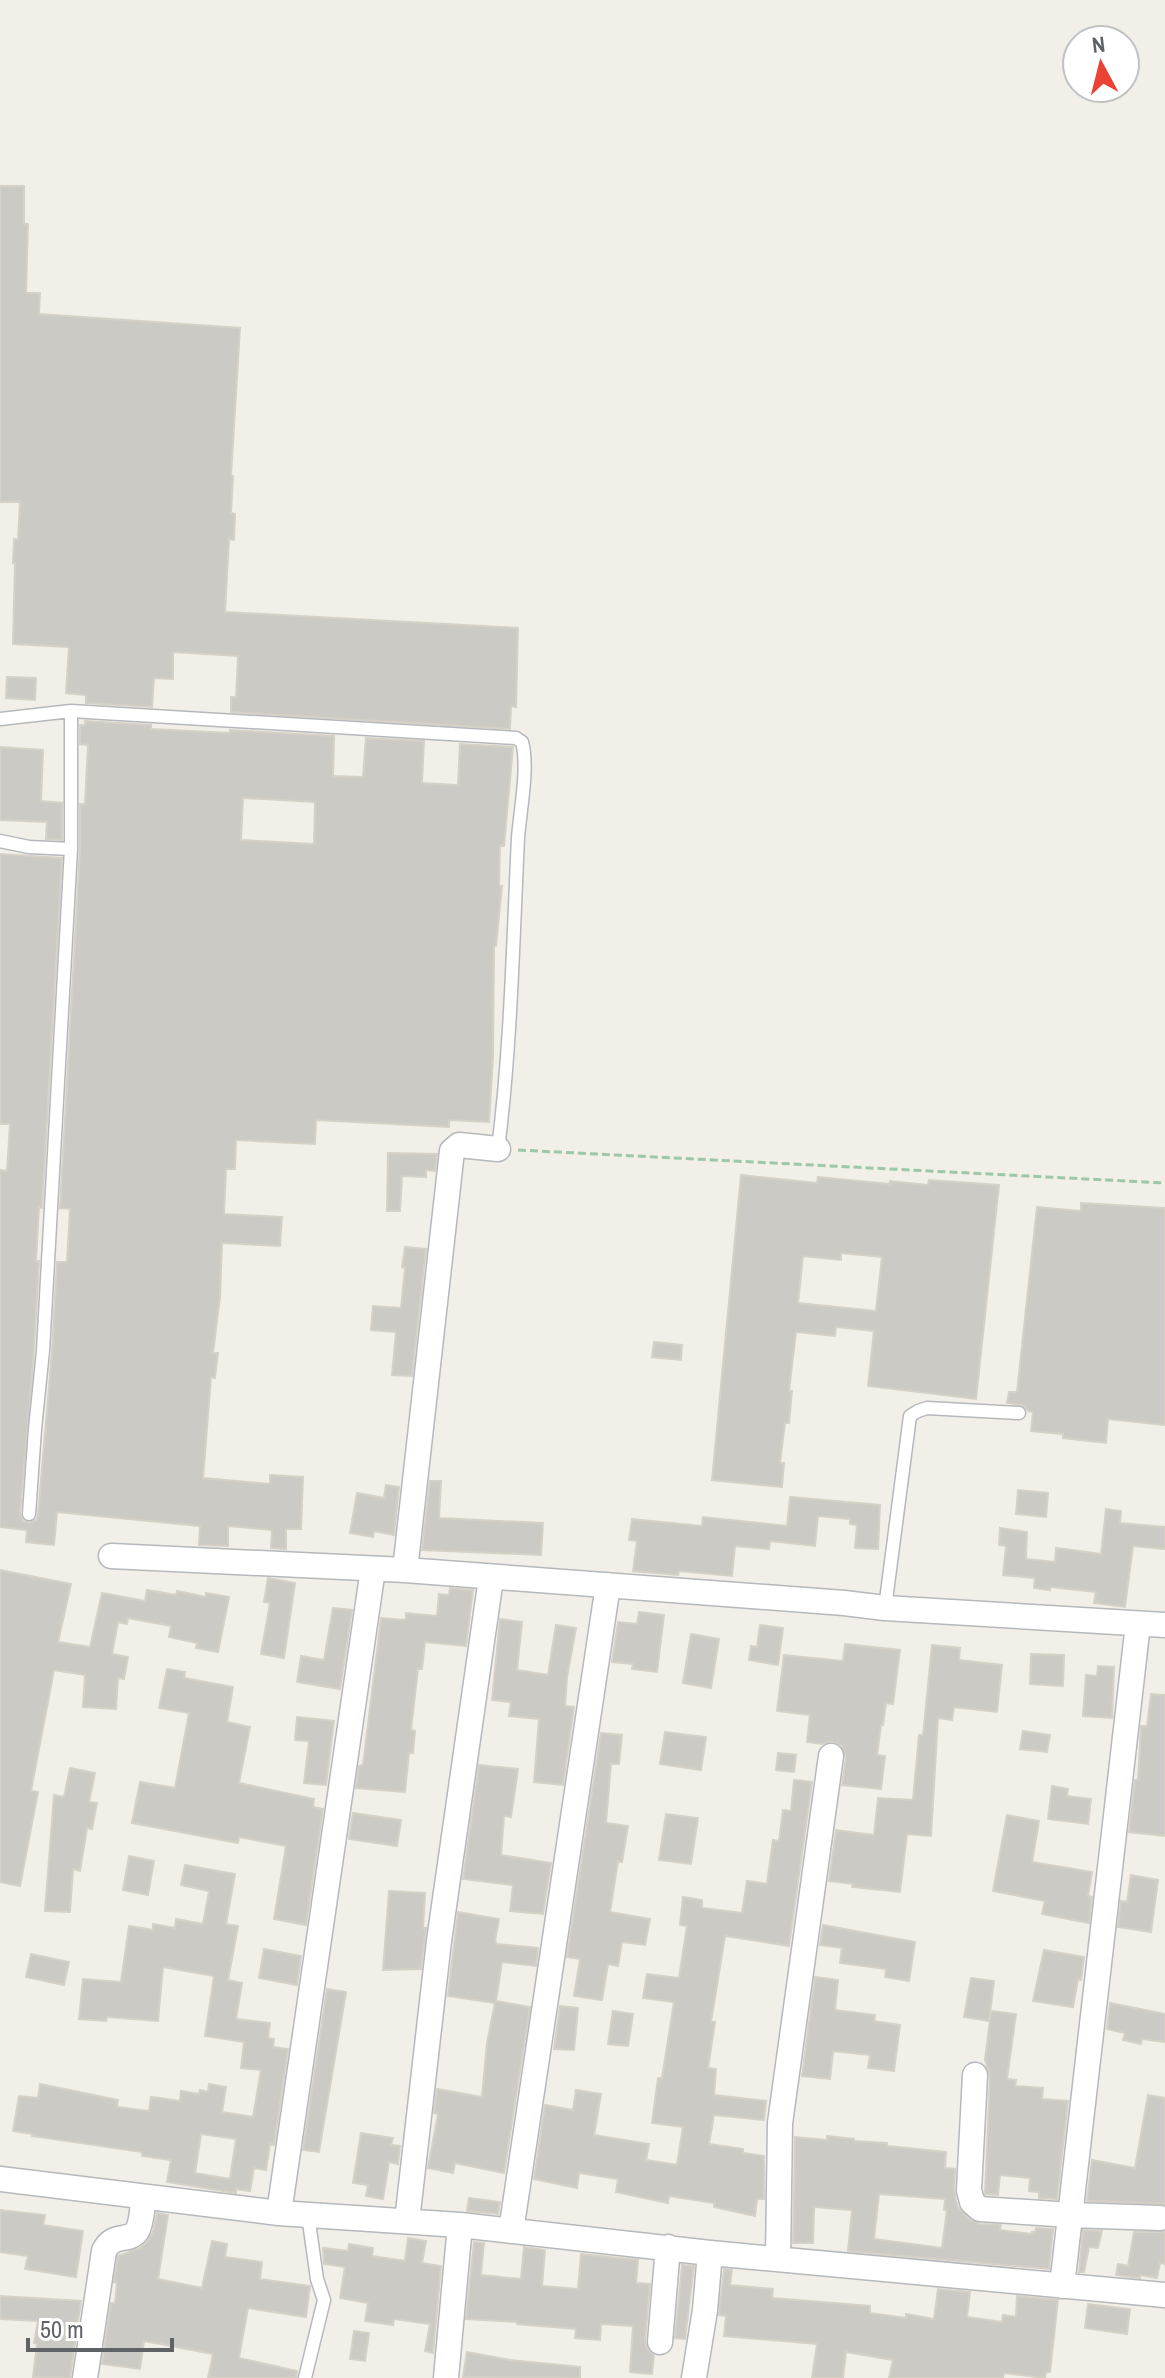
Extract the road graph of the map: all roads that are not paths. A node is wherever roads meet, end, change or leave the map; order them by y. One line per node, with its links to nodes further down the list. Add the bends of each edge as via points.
1 (71, 711): 2 (lane); 4 (lane); 5 (lane, via 522,742 506,1089)
2 (0, 719)
3 (0, 841): 4 (lane)
4 (71, 849): 7 (lane)
5 (498, 1149): 10 (street, via 459,1145 452,1151)
6 (1019, 1413): 13 (lane, via 927,1408 910,1416)
7 (29, 1514)
8 (111, 1556): 9 (street)
9 (373, 1569): 10 (street); 20 (street)
10 (405, 1570): 11 (street)
11 (491, 1578): 12 (street); 24 (street, via 439,1941)
12 (608, 1585): 13 (street); 26 (street)
13 (885, 1608): 14 (street)
14 (1138, 1624): 15 (street); 22 (street)
15 (1165, 1625)
16 (831, 1756): 29 (street, via 780,2123)
17 (975, 2075): 22 (street, via 972,2202 980,2209)
18 (0, 2179): 19 (street)
19 (144, 2198): 20 (street); 33 (street, via 139,2228 108,2242 104,2251)
20 (279, 2213): 21 (street)
21 (308, 2215): 24 (street); 34 (lane, via 324,2300)
22 (1071, 2215): 23 (street); 30 (street)
23 (1160, 2218)
24 (407, 2221): 25 (street)
25 (460, 2225): 26 (street); 35 (street)
26 (511, 2231): 27 (street)
27 (668, 2247): 28 (street); 32 (street)
28 (710, 2253): 29 (street); 36 (street)
29 (778, 2258): 30 (street)
30 (1062, 2286): 31 (street)
31 (1165, 2295)
32 (660, 2342)
33 (85, 2378)
34 (305, 2378)
35 (446, 2378)
36 (694, 2378)

